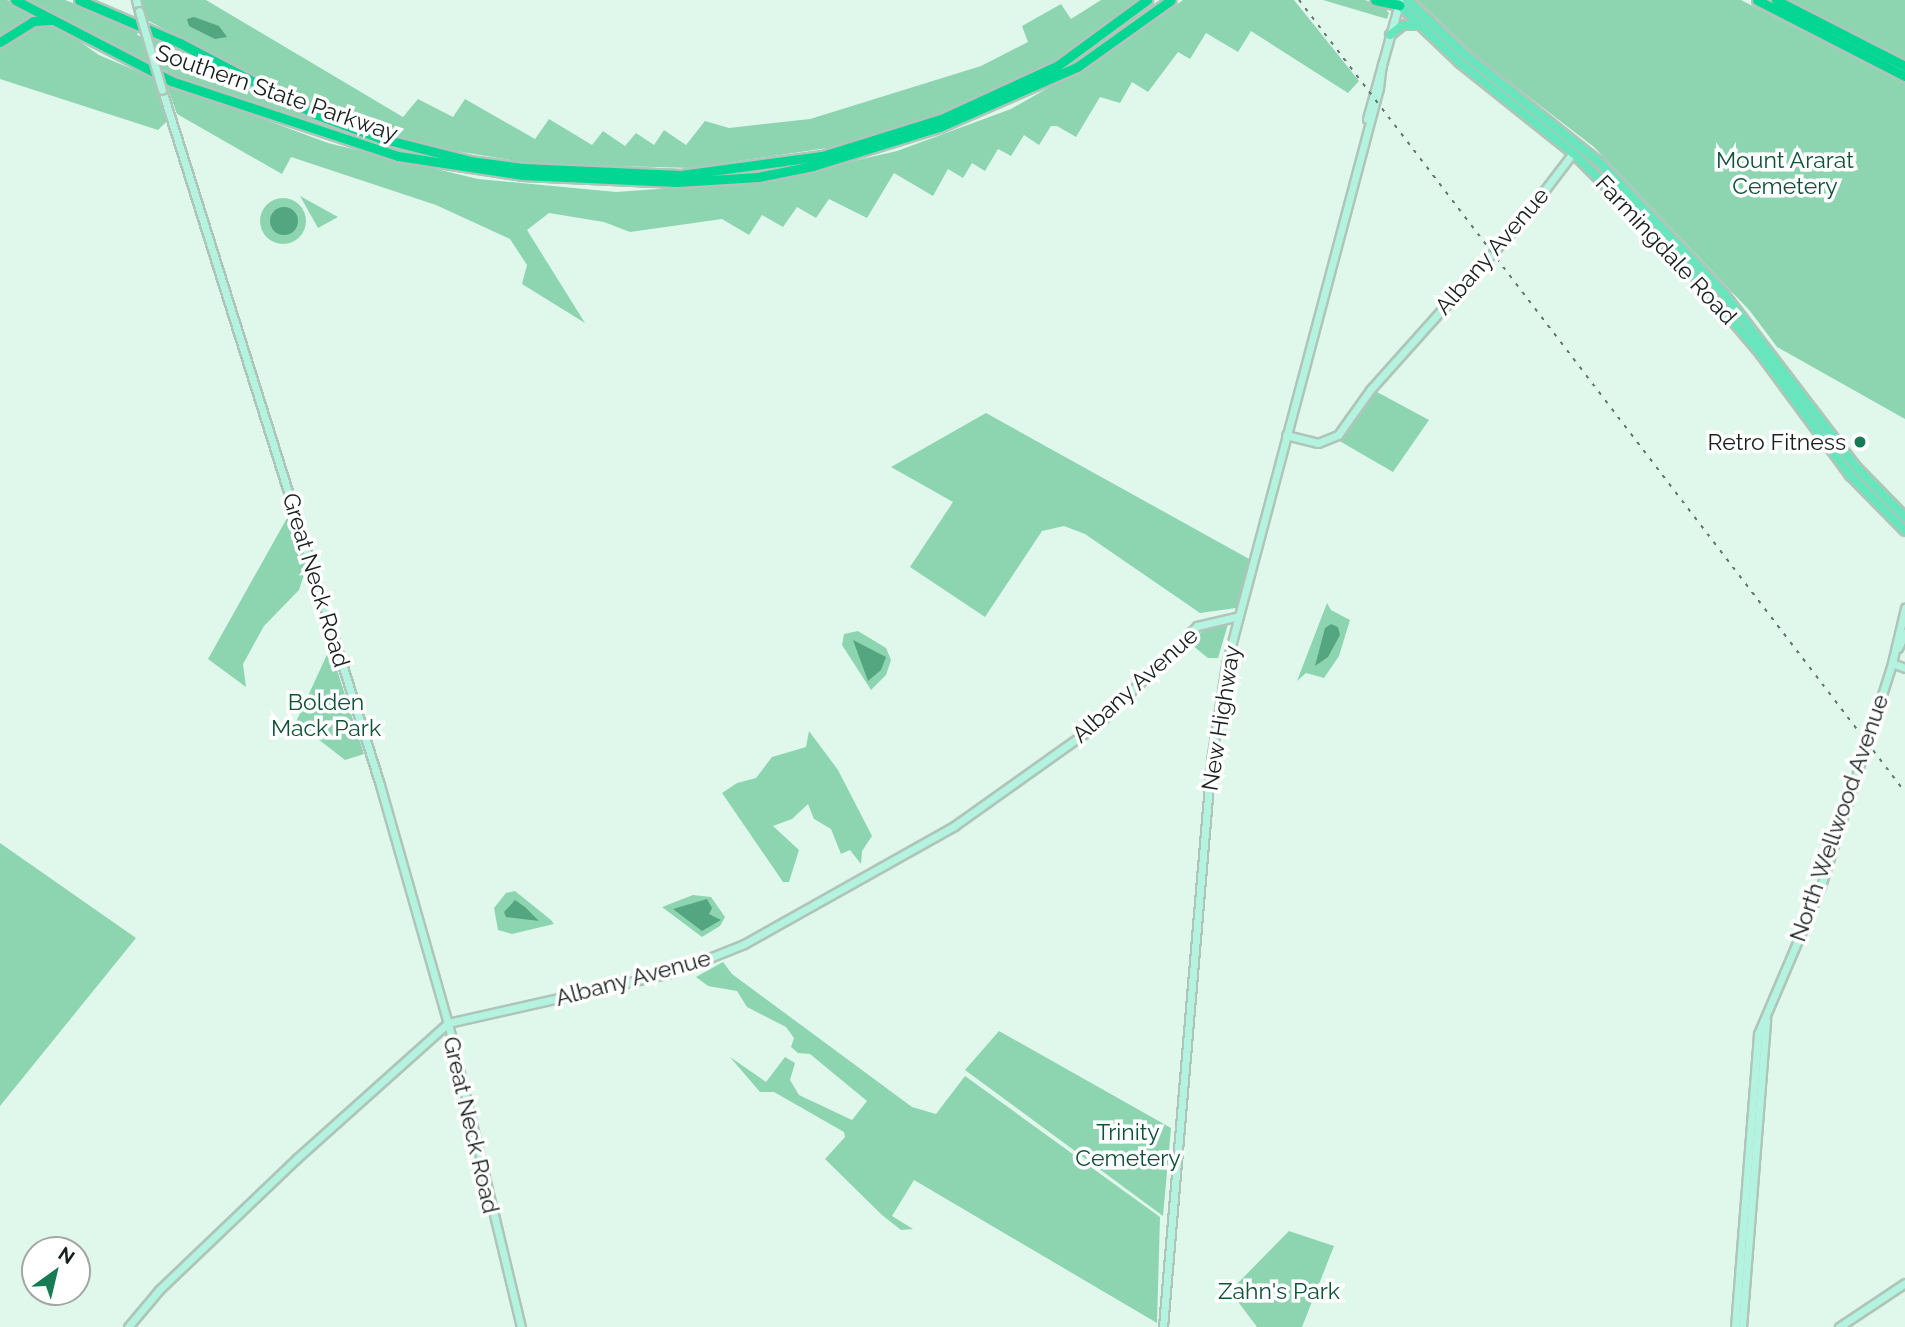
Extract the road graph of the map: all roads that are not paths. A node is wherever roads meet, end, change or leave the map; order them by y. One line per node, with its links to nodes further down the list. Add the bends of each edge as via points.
1 (15, 0): 12 (highway, Southern State Parkway)
2 (79, 0): 11 (highway, Southern State Parkway)
3 (96, 0): 11 (highway)
4 (136, 0): 30 (main road, Great Neck Road, bridge, via 380,785)
5 (1147, 0): 11 (highway, Southern State Parkway, via 1098,40 1043,74 948,116 822,156 681,175 523,168 396,143 315,114)
6 (1171, 0): 12 (highway, Southern State Parkway, via 1077,67 939,127 813,166 758,177 677,182 534,176 398,156 171,80)
7 (1375, 0): 10 (highway)
8 (1757, 0): 17 (highway)
9 (1776, 0): 16 (highway)
10 (1400, 1): 13 (main road, Farmingdale Road); 14 (main road, New Highway); 19 (main road, Farmingdale Road, via 1575,139)
11 (119, 15)
12 (58, 21): 15 (highway, via 33,21)
13 (1418, 25): 14 (main road, via 1403,25); 18 (main road, Farmingdale Road)
14 (1390, 35): 20 (main road, New Highway)
15 (0, 42)
16 (1905, 66)
17 (1905, 76)
18 (1573, 153): 19 (main road, via 1581,152); 20 (main road, Albany Avenue, via 1529,212 1370,390 1335,437 1315,443); 22 (main road, Farmingdale Road, via 1712,295 1850,475)
19 (1636, 201): 21 (main road, Farmingdale Road, via 1735,308 1856,467)
20 (1286, 435): 24 (main road, New Highway)
21 (1905, 517)
22 (1905, 531)
23 (1905, 608): 26 (main road, North Wellwood Avenue)
24 (1239, 616): 30 (main road, Albany Avenue, via 1197,626 1099,723 954,826 732,950 674,972); 34 (main road, New Highway, via 1211,761)
25 (1905, 634): 26 (main road, North Wellwood Avenue)
26 (1895, 654): 27 (main road, North Wellwood Avenue)
27 (1892, 663): 28 (main road); 29 (main road, North Wellwood Avenue, via 1821,886)
28 (1905, 668)
29 (1766, 1020): 35 (main road, North Wellwood Avenue, via 1758,1034 1753,1079); 36 (main road, North Wellwood Avenue)
30 (447, 1023): 32 (main road, Albany Avenue, via 296,1159 159,1290); 33 (main road, Great Neck Road)
31 (1905, 1283): 37 (main road)
32 (128, 1327)
33 (521, 1327)
34 (1163, 1327)
35 (1735, 1327)
36 (1742, 1327)
37 (1839, 1327)

